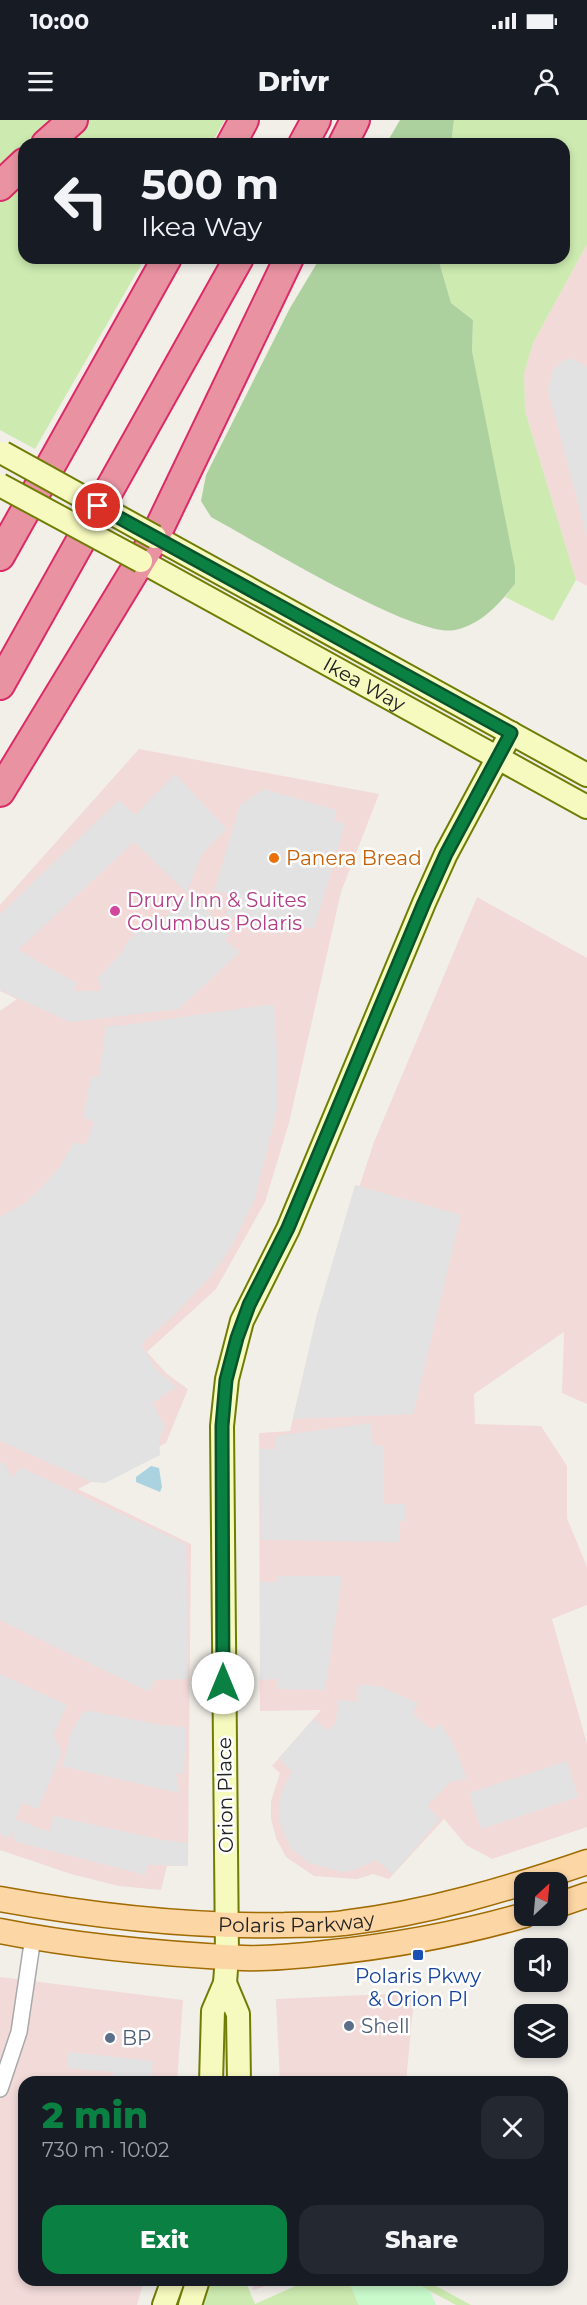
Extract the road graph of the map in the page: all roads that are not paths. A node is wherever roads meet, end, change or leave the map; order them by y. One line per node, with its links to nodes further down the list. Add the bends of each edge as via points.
1 (73, 120): 5 (highway)
2 (244, 120): 6 (highway)
3 (316, 120): 7 (highway)
4 (356, 120): 8 (highway)
5 (53, 138)
6 (234, 138)
7 (306, 138)
8 (346, 138)
9 (18, 169): 10 (highway)
10 (0, 186)
11 (164, 264): 17 (highway)
12 (236, 264): 19 (highway)
13 (286, 264): 16 (highway)
14 (2, 453): 16 (main road, Ikea Way, bridge)
15 (0, 485): 18 (main road, Ikea Way, bridge)
16 (155, 537): 18 (highway); 20 (main road, Ikea Way)
17 (0, 556)
18 (141, 561): 21 (main road, Ikea Way); 23 (highway)
19 (0, 685)
20 (511, 733): 21 (main road, Orion Place); 22 (main road, Ikea Way)
21 (497, 758): 24 (main road, Ikea Way); 30 (main road, Orion Place, via 424,903 288,1228 242,1321 226,1380 222,1426)
22 (587, 775)
23 (0, 792)
24 (587, 807)
25 (587, 1862): 30 (main road, Polaris Parkway, via 404,1914 342,1924)
26 (587, 1895): 28 (main road)
27 (0, 1899): 30 (main road, Polaris Parkway, via 66,1911)
28 (568, 1902)
29 (514, 1918): 33 (main road, Polaris Parkway, via 429,1940 364,1949)
30 (228, 1926): 33 (main road, Orion Place)
31 (0, 1931): 32 (main road, Polaris Parkway)
32 (33, 1937): 33 (main road, Polaris Parkway, via 140,1952); 37 (street, via 19,2032)
33 (227, 1956): 34 (main road, Orion Place)
34 (225, 1983): 35 (main road, Orion Place, via 213,2011); 36 (main road, Orion Place, via 238,2014)
35 (211, 2076)
36 (239, 2076)
37 (0, 2089)
38 (171, 2286): 40 (main road)
39 (196, 2286): 41 (main road)
40 (164, 2305)
41 (190, 2305)

